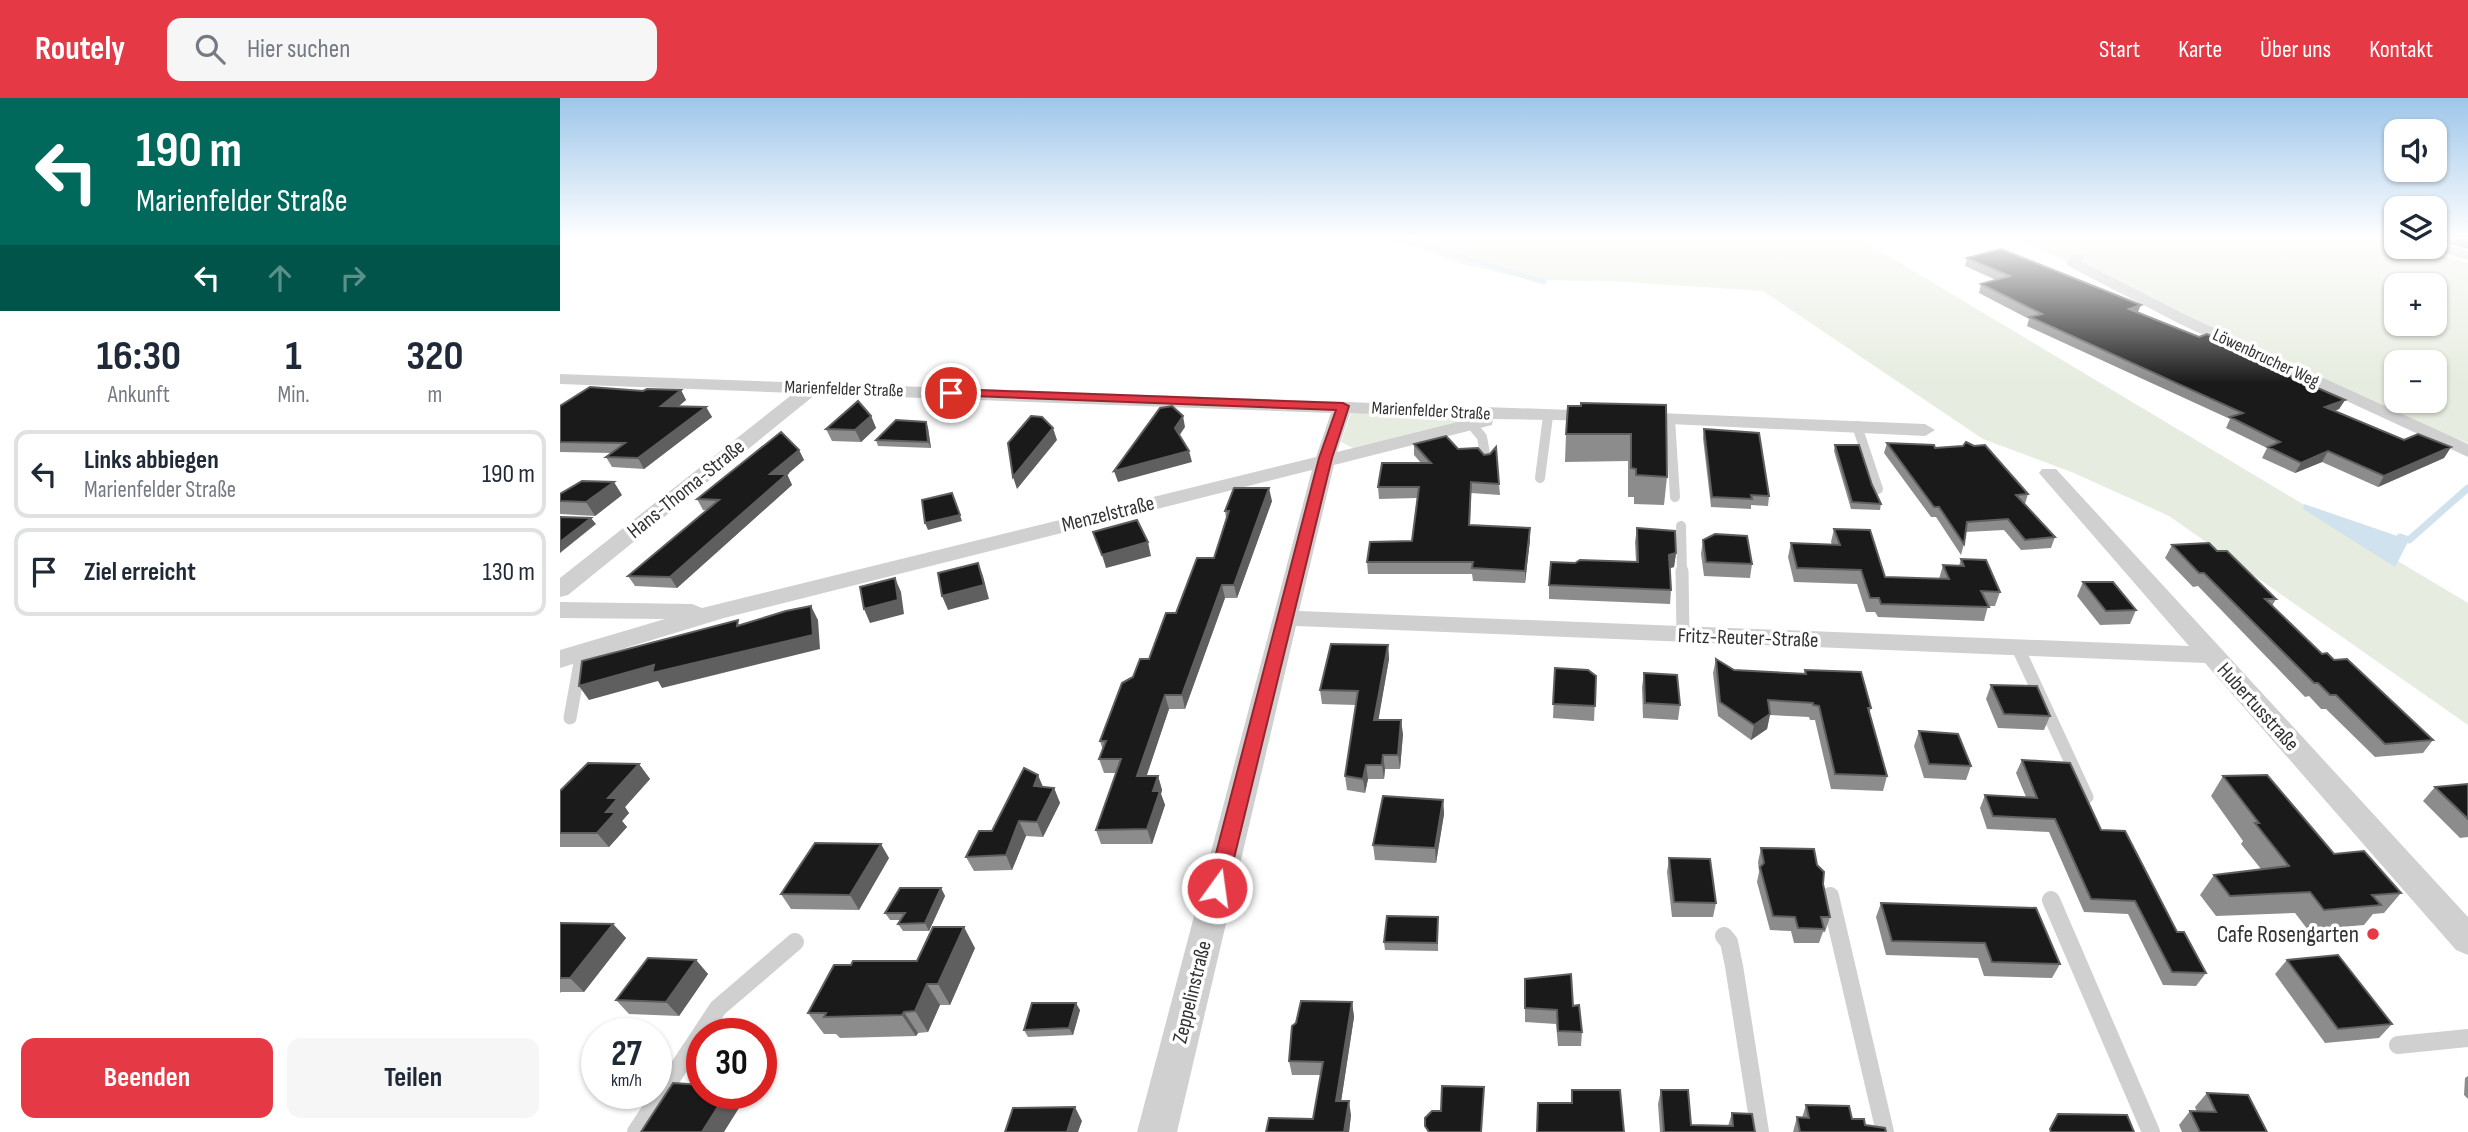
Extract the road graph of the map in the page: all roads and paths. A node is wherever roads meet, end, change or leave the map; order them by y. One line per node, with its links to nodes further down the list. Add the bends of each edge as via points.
1 (2121, 287): 11 (street, Löwenbrucher Weg)
2 (560, 379): 3 (street, Marienfelder Straße)
3 (812, 388): 4 (street, Marienfelder Straße); 19 (street, Hans-Thoma-Straße)
4 (1343, 406): 5 (street, Marienfelder Straße); 12 (street, Zeppelinstraße)
5 (1497, 414): 6 (street, Marienfelder Straße); 8 (street, Menzelstraße)
6 (1548, 415): 7 (street, Marienfelder Straße); 15 (lane)
7 (1670, 419): 9 (street, Marienfelder Straße); 17 (lane)
8 (1471, 424): 12 (street, Menzelstraße); 13 (lane, via 1482,438)
9 (1857, 426): 10 (street, Marienfelder Straße); 16 (lane)
10 (1925, 430)
11 (2468, 451)
12 (1325, 458): 21 (street, Menzelstraße); 22 (street, Zeppelinstraße)
13 (1486, 459)
14 (2049, 473): 26 (street, Hubertusstraße)
15 (1540, 478)
16 (1878, 489)
17 (1675, 497)
18 (1681, 526): 23 (lane)
19 (560, 590)
20 (560, 610): 21 (street, Menzelstraße)
21 (717, 612): 25 (street, Menzelstraße)
22 (1285, 618): 23 (street, Fritz-Reuter-Straße); 38 (street, Zeppelinstraße)
23 (1684, 636): 24 (street, Fritz-Reuter-Straße)
24 (2018, 648): 26 (street, Fritz-Reuter-Straße); 29 (lane)
25 (582, 652): 27 (street, Menzelstraße); 28 (lane)
26 (2211, 655): 33 (street, Hubertusstraße)
27 (560, 659)
28 (570, 718)
29 (2087, 797)
30 (1830, 896): 40 (lane)
31 (2052, 900): 41 (lane)
32 (1724, 936): 39 (lane, via 1734,966)
33 (2468, 940)
34 (795, 942): 37 (lane, via 718,1008)
35 (2468, 1038): 36 (lane)
36 (2398, 1045)
37 (636, 1132)
38 (1157, 1132)
39 (1760, 1132)
40 (1885, 1132)
41 (2151, 1132)

